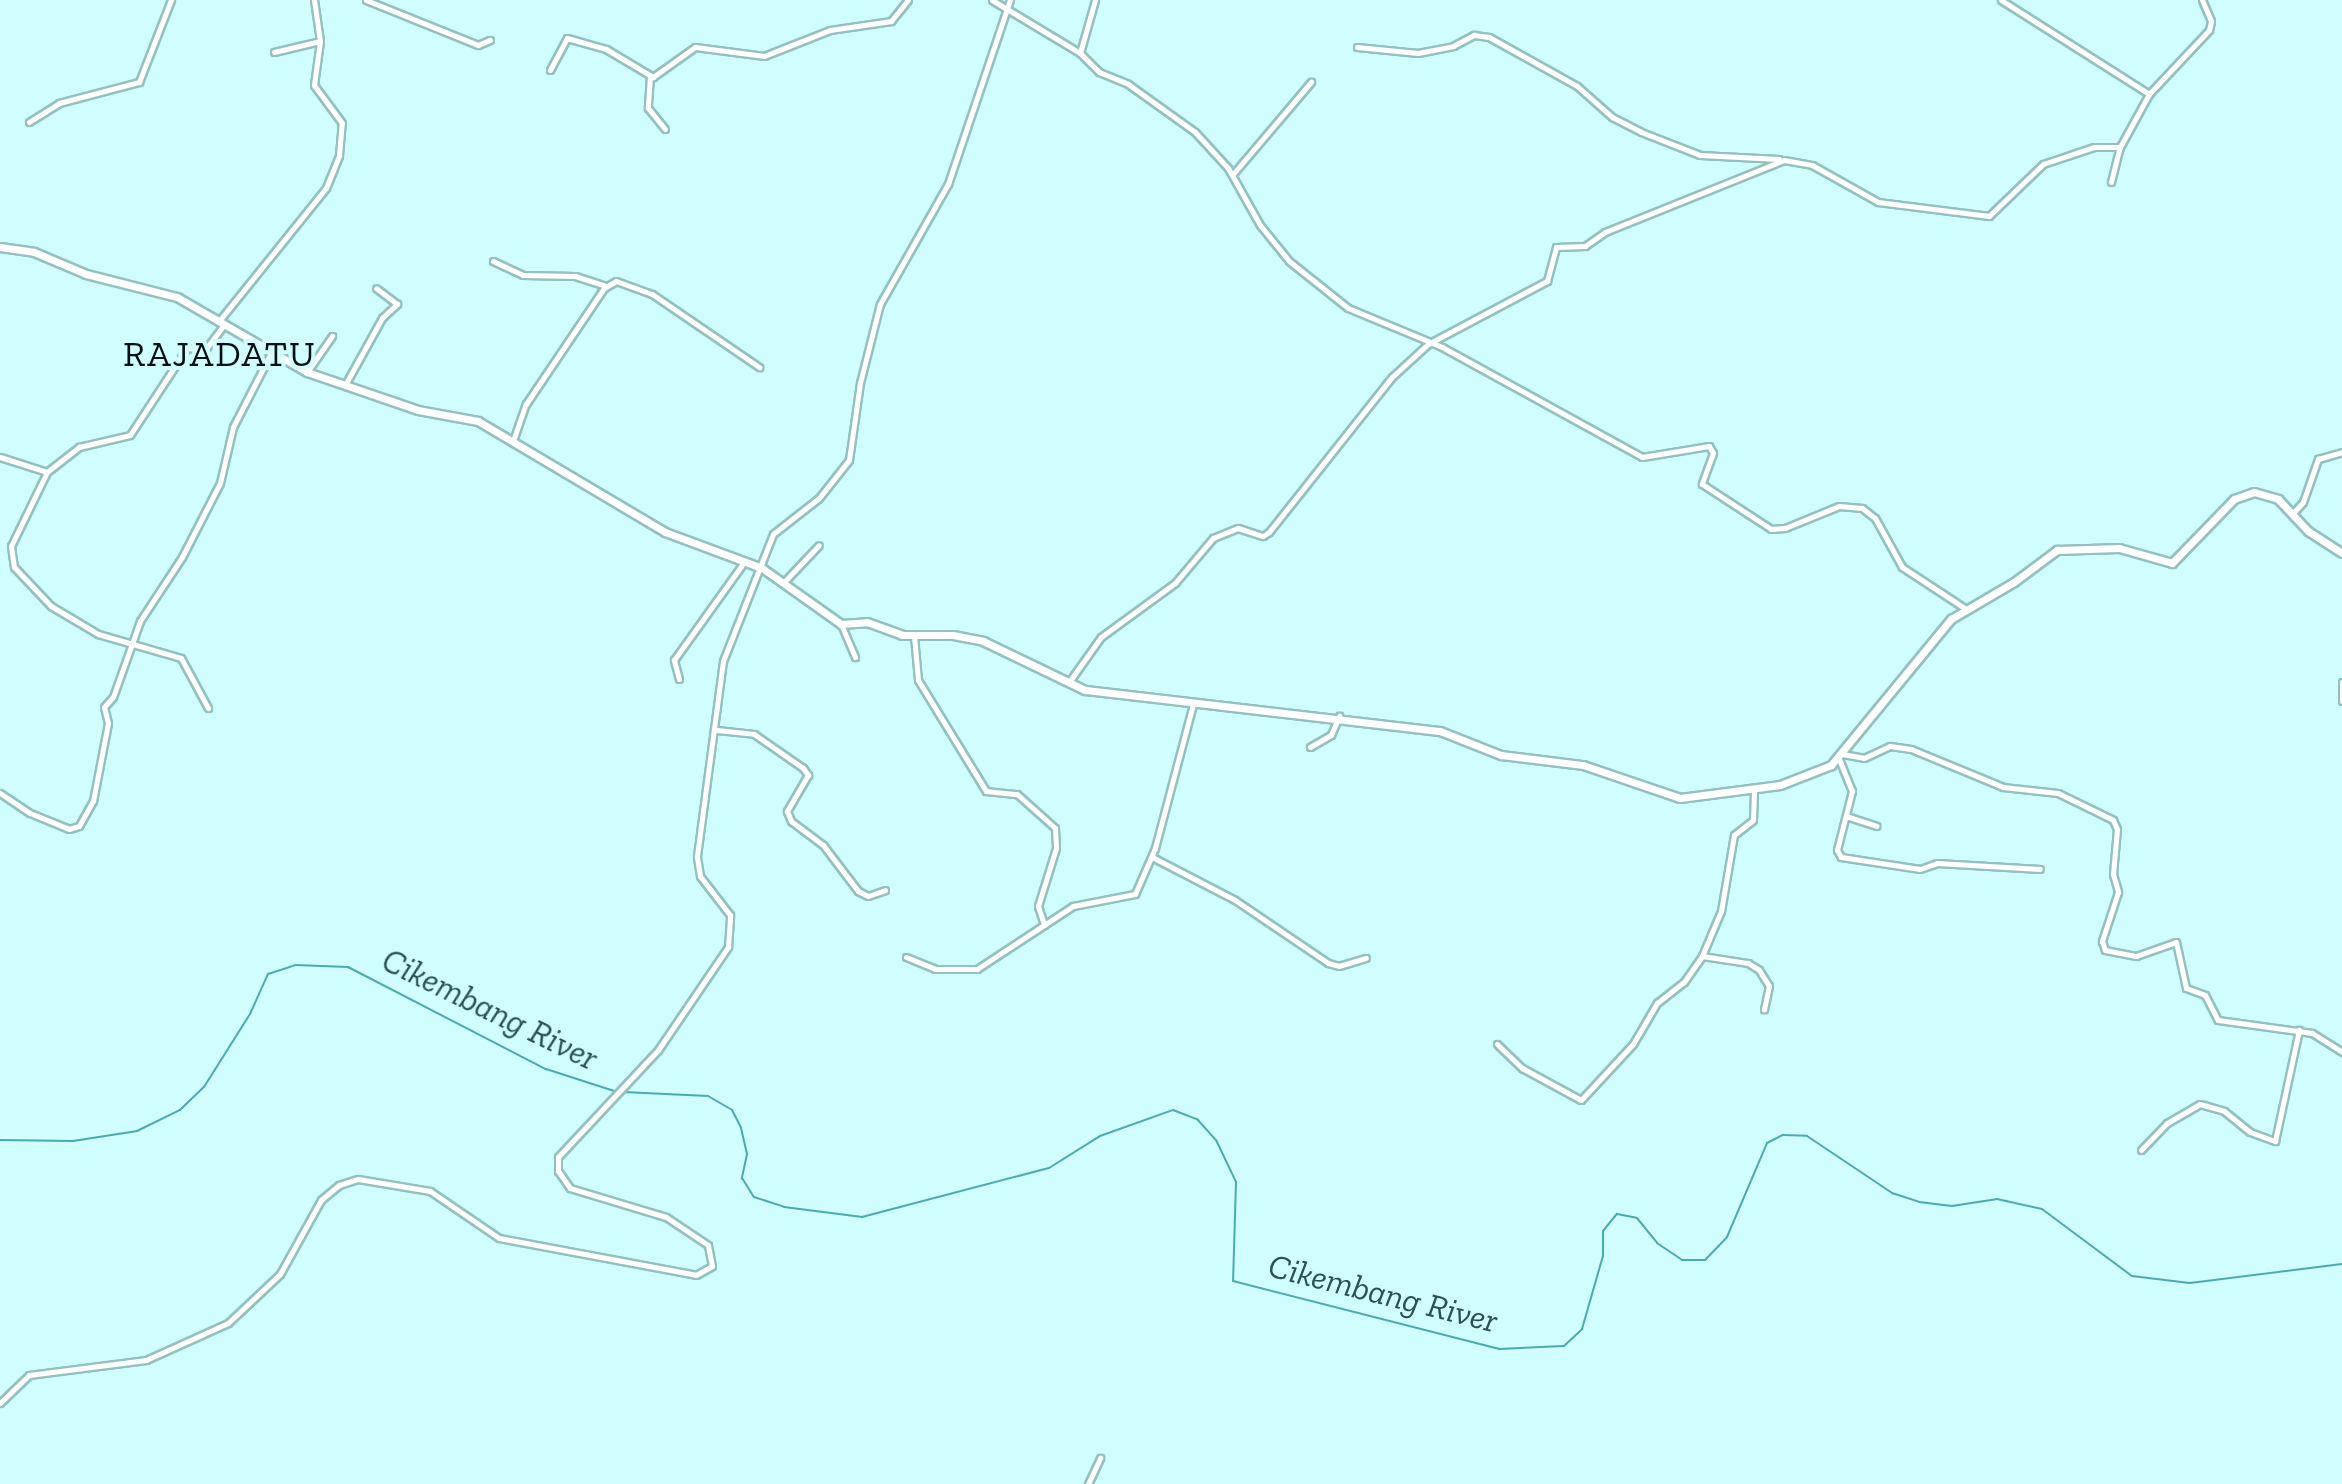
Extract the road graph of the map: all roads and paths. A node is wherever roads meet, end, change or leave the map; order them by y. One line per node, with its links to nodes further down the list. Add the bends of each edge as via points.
1 (171, 0): 20 (street, via 139,82 59,103)
2 (314, 0): 12 (street)
3 (366, 0): 11 (street, via 478,45)
4 (908, 0): 17 (street, via 891,21 830,30 764,56 695,47)
5 (992, 0): 10 (street)
6 (1010, 0): 10 (street)
7 (1095, 0): 15 (street)
8 (2001, 0): 19 (street)
9 (2202, 0): 19 (street, via 2209,30)
10 (1008, 9): 15 (street); 45 (street, via 948,184 880,304 860,383 849,460 819,498 773,534)
11 (490, 40)
12 (320, 41): 14 (street); 30 (street, via 314,88 344,130 332,176)
13 (1357, 47): 23 (street, via 1418,53 1453,46 1474,35 1491,37 1579,87 1619,122 1650,136 1700,155)
14 (274, 52)
15 (1080, 53): 24 (street, via 1099,72 1128,84 1195,132)
16 (550, 70): 17 (street, via 570,38 606,49)
17 (650, 76): 21 (street, via 648,108)
18 (1311, 82): 24 (street)
19 (2149, 94): 22 (street)
20 (29, 122)
21 (665, 129)
22 (2120, 147): 23 (street, via 2094,147 2043,164 1998,211 1984,217 1878,202 1812,165); 25 (street)
23 (1784, 160): 32 (street, via 1605,232 1585,246 1556,247 1547,281)
24 (1233, 174): 32 (street, via 1263,230 1316,285 1355,312 1392,323)
25 (2111, 182)
26 (0, 247): 30 (street, via 34,252 86,274 150,288)
27 (493, 261): 28 (street, via 523,275 575,276)
28 (606, 286): 34 (street, via 616,281 652,294); 37 (street, via 526,404)
29 (376, 288): 36 (street, via 397,304 382,318)
30 (221, 324): 33 (street); 40 (street, via 205,350 187,348 134,433 79,447)
31 (332, 336): 35 (street)
32 (1428, 344): 47 (street, via 1642,457 1709,446 1713,456 1702,484 1771,529 1842,505 1862,508 1873,515 1902,567); 54 (street, via 1380,391 1269,532 1263,536 1237,528 1212,539 1175,583 1101,637)
33 (270, 355): 35 (street); 50 (street, via 233,427 220,483 182,557 148,604)
34 (759, 367)
35 (307, 372): 36 (street)
36 (344, 385): 37 (street, via 418,410 472,419)
37 (514, 438): 44 (street, via 665,532)
38 (2342, 452): 41 (street, via 2318,459 2304,500)
39 (0, 457): 40 (street)
40 (47, 472): 50 (street, via 11,546 14,567 51,606 98,634)
41 (2292, 514): 43 (street); 47 (street, via 2275,497 2242,494 2176,562 2119,548 2059,549)
42 (819, 545): 46 (street)
43 (2342, 553)
44 (745, 561): 45 (street); 52 (street, via 674,660)
45 (762, 568): 46 (street); 59 (street, via 723,661)
46 (783, 583): 48 (street)
47 (1966, 609): 61 (street, via 1929,643)
48 (841, 624): 49 (street, via 873,623); 51 (street)
49 (914, 636): 54 (street, via 953,635 991,643); 69 (street, via 918,680 986,791 1017,794 1055,828 1056,848 1038,906)
50 (132, 644): 57 (street, via 181,658); 63 (street, via 113,697 104,707 108,723 93,801 79,826 69,829 30,813)
51 (855, 657)
52 (679, 679)
53 (2342, 682): 55 (street)
54 (1069, 683): 56 (street)
55 (2342, 701)
56 (1193, 704): 58 (street); 66 (street)
57 (208, 708)
58 (1339, 716): 60 (street, via 1331,735); 62 (street, via 1383,727 1440,731 1506,756 1583,765 1670,796)
59 (717, 730): 68 (street, via 754,734 803,768 808,775 787,811 791,821 823,845 858,891 868,896); 78 (street, via 697,865 730,915 731,935 716,970 658,1050 558,1157 563,1182 666,1217 697,1236 713,1256 707,1271 684,1273 499,1238 430,1191 358,1179 339,1185 321,1200 280,1274 228,1323 146,1360 29,1375)
60 (1310, 747)
61 (1841, 757): 62 (street, via 1787,783); 64 (street, via 1852,791); 74 (street, via 1862,758 1890,746 1911,749 2003,787 2058,793 2113,820 2118,892 2102,941 2105,950 2136,956 2176,942 2185,987 2205,995 2216,1018)
62 (1754, 789): 70 (street, via 1753,820 1735,833 1721,911)
63 (0, 793)
64 (1845, 816): 65 (street); 67 (street, via 1837,850 1843,858 1920,869 1937,863)
65 (1876, 826)
66 (1152, 857): 69 (street, via 1127,899 1073,906); 72 (street, via 1235,900 1328,963)
67 (2040, 869)
68 (885, 890)
69 (1044, 925): 71 (street, via 977,969 935,969)
70 (1702, 956): 73 (street, via 1748,963 1759,970 1769,986); 75 (street, via 1684,982 1657,1003 1633,1044 1581,1100 1522,1068)
71 (906, 957)
72 (1366, 958)
73 (1764, 1009)
74 (2299, 1030): 76 (street, via 2320,1035); 77 (street, via 2275,1141 2250,1132 2224,1111 2200,1104 2167,1123)
75 (1497, 1044)
76 (2342, 1052)
77 (2141, 1150)
78 (0, 1403)
79 (1100, 1458): 80 (street)
80 (1088, 1484)

